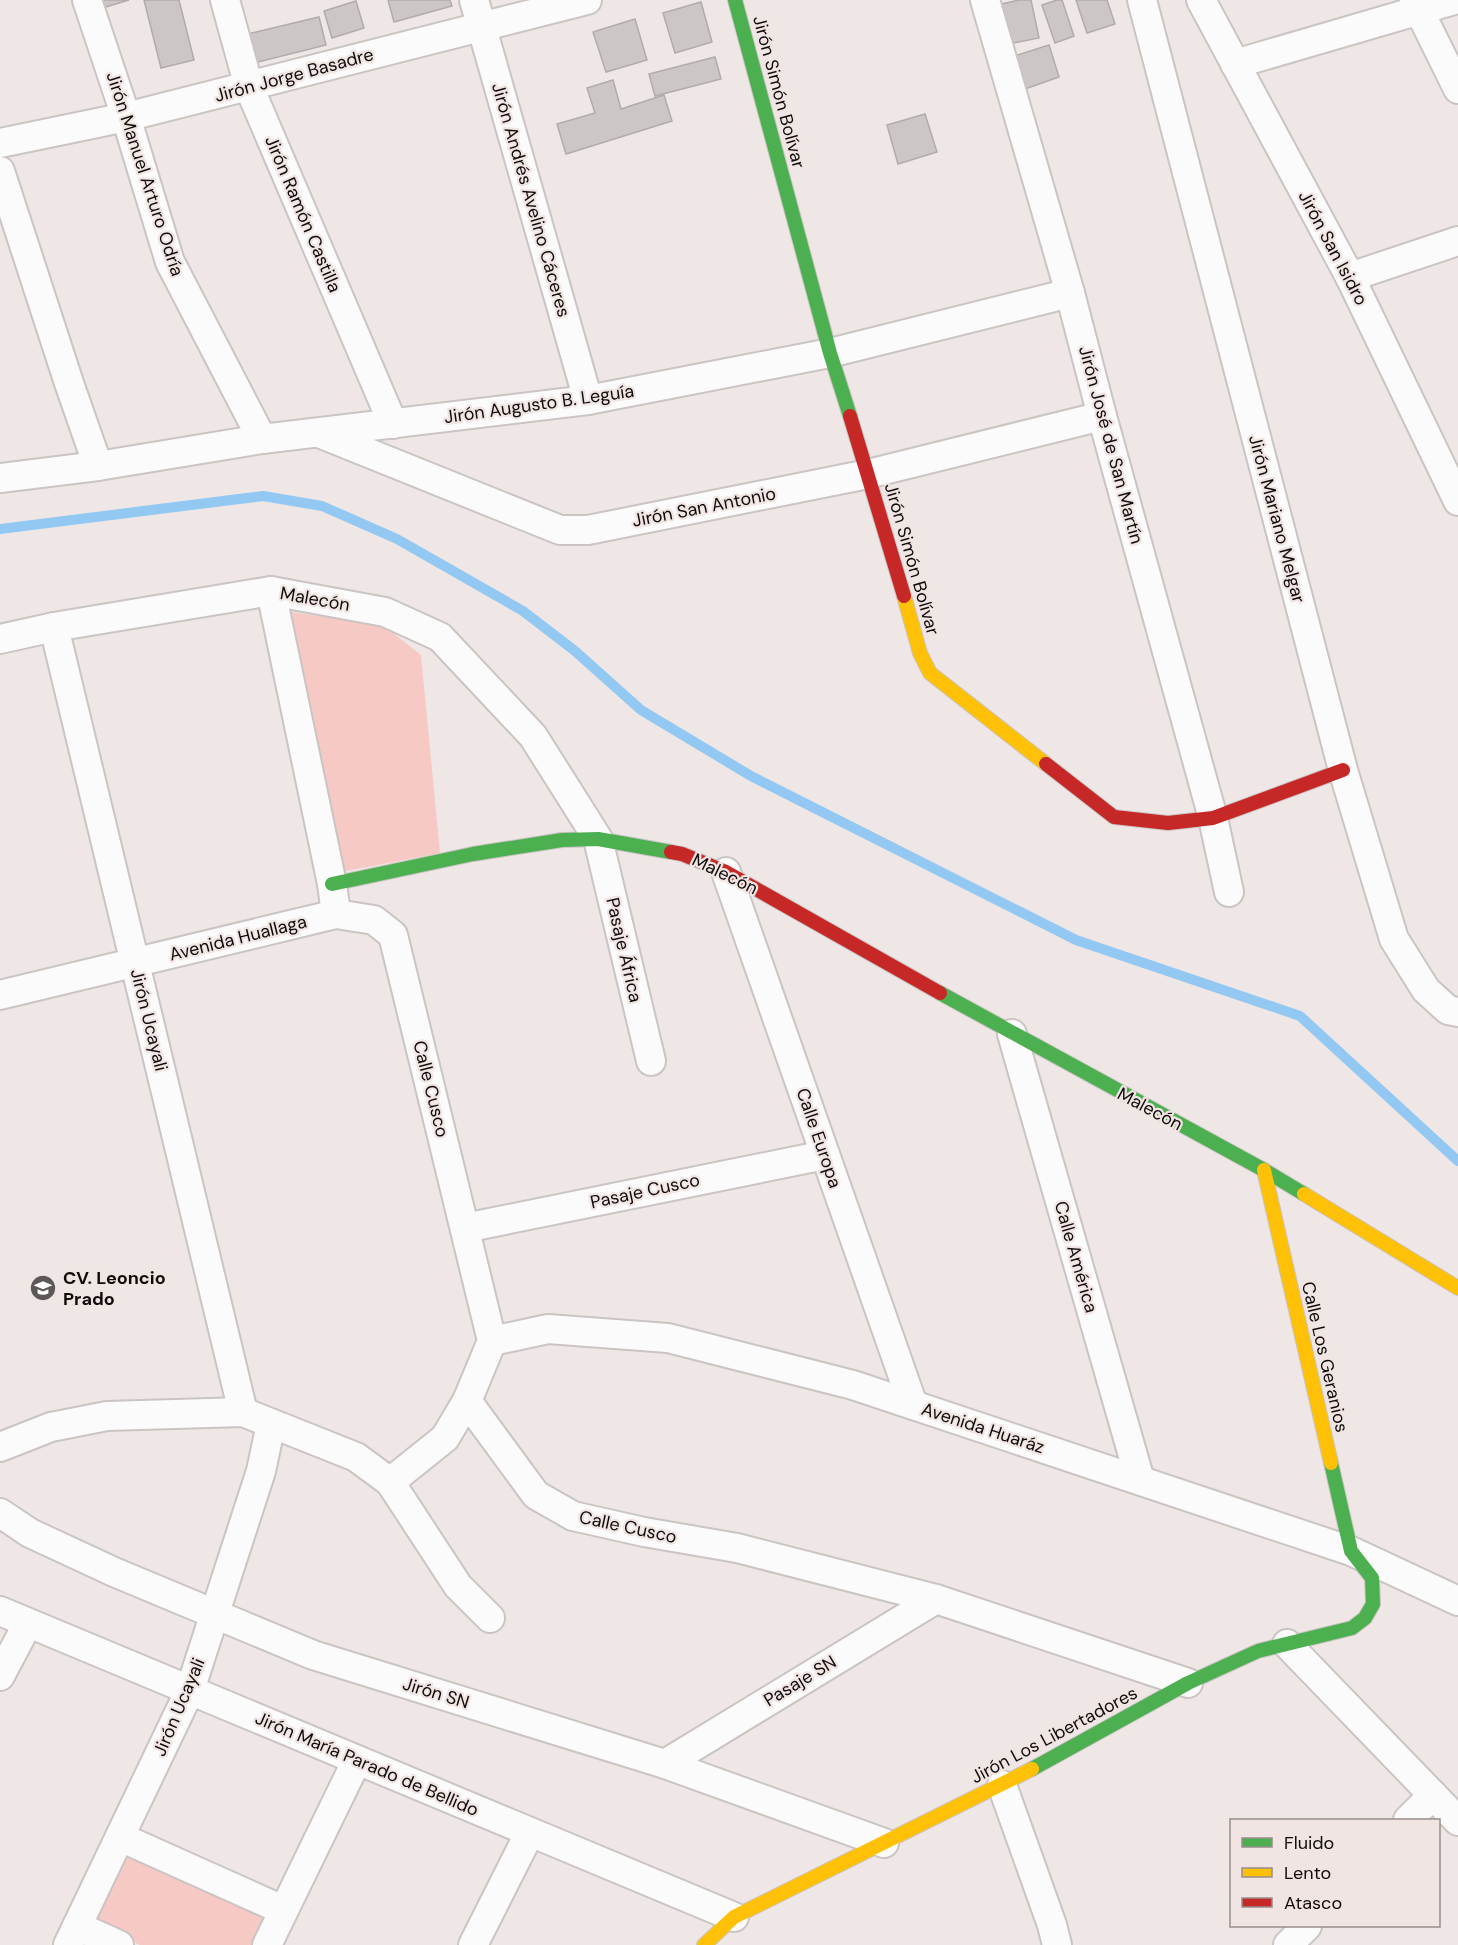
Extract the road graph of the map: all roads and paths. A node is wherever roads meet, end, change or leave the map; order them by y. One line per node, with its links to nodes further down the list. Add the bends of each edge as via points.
1 (87, 0): 14 (street, Jirón Manuel Arturo Odría)
2 (225, 0): 12 (street, Jirón Ramón Castilla)
3 (587, 0): 10 (street, Jirón Jorge Basadre)
4 (735, 0): 20 (street, Jirón Simón Bolívar)
5 (985, 0): 19 (street, Jirón José de San Martín)
6 (1142, 0): 33 (street, Jirón Mariano Melgar)
7 (1201, 0): 11 (street, Jirón San Isidro)
8 (1455, 0): 9 (street)
9 (1417, 5): 11 (street); 13 (street)
10 (477, 13): 12 (street, Jirón Jorge Basadre); 21 (street, Jirón Andrés Avelino Cáceres)
11 (1234, 64): 18 (street, Jirón San Isidro)
12 (249, 87): 14 (street, Jirón Jorge Basadre); 23 (street, Jirón Ramón Castilla)
13 (1458, 89)
14 (126, 117): 15 (street, Jirón Jorge Basadre); 25 (street, Jirón Manuel Arturo Odría, via 170,262)
15 (0, 143)
16 (0, 171): 26 (street)
17 (1458, 241): 18 (street)
18 (1350, 277): 29 (street, Jirón San Isidro)
19 (1070, 293): 20 (street, Jirón Augusto B. Leguía); 22 (street, Jirón José de San Martín)
20 (830, 353): 21 (street, Jirón Augusto B. Leguía); 27 (street, Jirón Simón Bolívar)
21 (588, 400): 23 (street, Jirón Augusto B. Leguía)
22 (1102, 416): 27 (street, Jirón San Antonio); 34 (street, Jirón José de San Martín)
23 (393, 424): 24 (street, Jirón Augusto B. Leguía)
24 (317, 432): 25 (street, Jirón Augusto B. Leguía); 27 (street, Jirón San Antonio, via 560,530 588,530)
25 (262, 439): 26 (street, Jirón Augusto B. Leguía)
26 (98, 466): 28 (street, Jirón Augusto B. Leguía)
27 (868, 474): 34 (street, Jirón Simón Bolívar, via 920,653 930,673 1114,817 1168,823)
28 (0, 478)
29 (1456, 491)
30 (271, 591): 31 (street, Malecón); 35 (street, Malecón, via 386,612 440,637 533,736); 37 (street)
31 (54, 627): 32 (street, Malecón); 40 (street, Jirón Ucayali)
32 (0, 639)
33 (1343, 770): 34 (street, Jirón Simón Bolívar); 42 (street, Jirón Mariano Melgar, via 1394,939 1426,990 1448,1010)
34 (1213, 818): 38 (street, Jirón José de San Martín)
35 (598, 839): 36 (street, Malecón, via 682,854); 37 (street, via 562,840 473,854); 44 (street, Pasaje África)
36 (726, 872): 43 (street, Malecón); 45 (street, Calle Europa)
37 (332, 884): 39 (street)
38 (1229, 892)
39 (336, 914): 40 (street, Avenida Huallaga); 47 (street, Calle Cusco, via 374,920 393,935)
40 (135, 963): 41 (street, Avenida Huallaga); 52 (street, Jirón Ucayali)
41 (0, 995)
42 (1458, 1012)
43 (1012, 1034): 46 (street, Malecón); 55 (street, Calle América)
44 (651, 1061)
45 (825, 1155): 47 (street, Pasaje Cusco); 51 (street, Calle Europa)
46 (1264, 1170): 48 (street, Malecón); 58 (street, Calle Los Geranios)
47 (465, 1228): 49 (street, Calle Cusco)
48 (1458, 1288)
49 (492, 1341): 50 (street); 51 (street, Avenida Huaráz, via 548,1329 668,1338 853,1385)
50 (467, 1401): 56 (street, via 444,1438); 59 (street, Calle Cusco, via 536,1495 573,1516 737,1548)
51 (913, 1405): 55 (street, Avenida Huaráz)
52 (243, 1412): 53 (street); 54 (street, via 107,1416 51,1427)
53 (271, 1424): 56 (street, via 356,1457); 62 (street, Jirón Ucayali, via 261,1471)
54 (0, 1447)
55 (1140, 1480): 58 (street, Avenida Huaráz)
56 (390, 1482): 63 (street, via 458,1586)
57 (0, 1513): 62 (street, Jirón SN, via 30,1533)
58 (1351, 1551): 60 (street, Avenida Huaráz); 65 (street, Jirón Los Libertadores, via 1372,1578 1373,1604 1365,1618 1352,1628)
59 (936, 1599): 67 (street, Calle Cusco); 70 (street, Pasaje SN)
60 (1458, 1601)
61 (0, 1611): 64 (street, Jirón María Parado de Bellido)
62 (215, 1613): 68 (street, Jirón Ucayali); 70 (street, Jirón SN, via 313,1655)
63 (490, 1618)
64 (28, 1623): 66 (street); 68 (street, Jirón María Parado de Bellido)
65 (1287, 1644): 67 (street, Jirón Los Libertadores, via 1258,1651); 72 (street)
66 (0, 1676)
67 (1188, 1683): 71 (street, Jirón Los Libertadores)
68 (190, 1690): 69 (street, Jirón María Parado de Bellido); 76 (street, Jirón Ucayali)
69 (357, 1760): 75 (street, Jirón María Parado de Bellido); 78 (street)
70 (665, 1764): 77 (street, Jirón SN)
71 (1002, 1785): 77 (street, Jirón Los Libertadores); 86 (street)
72 (1433, 1795): 73 (street); 74 (street)
73 (1410, 1819)
74 (1458, 1821)
75 (530, 1832): 79 (street, Jirón María Parado de Bellido); 84 (street)
76 (120, 1837): 78 (street); 81 (street, Jirón Ucayali)
77 (884, 1843): 79 (street, Jirón Los Libertadores)
78 (283, 1910): 83 (street)
79 (734, 1917): 85 (street, Jirón Los Libertadores)
80 (1306, 1927): 87 (street)
81 (72, 1936): 82 (street)
82 (119, 1945)
83 (267, 1945)
84 (473, 1945)
85 (705, 1945)
86 (1057, 1945)
87 (1288, 1945)

